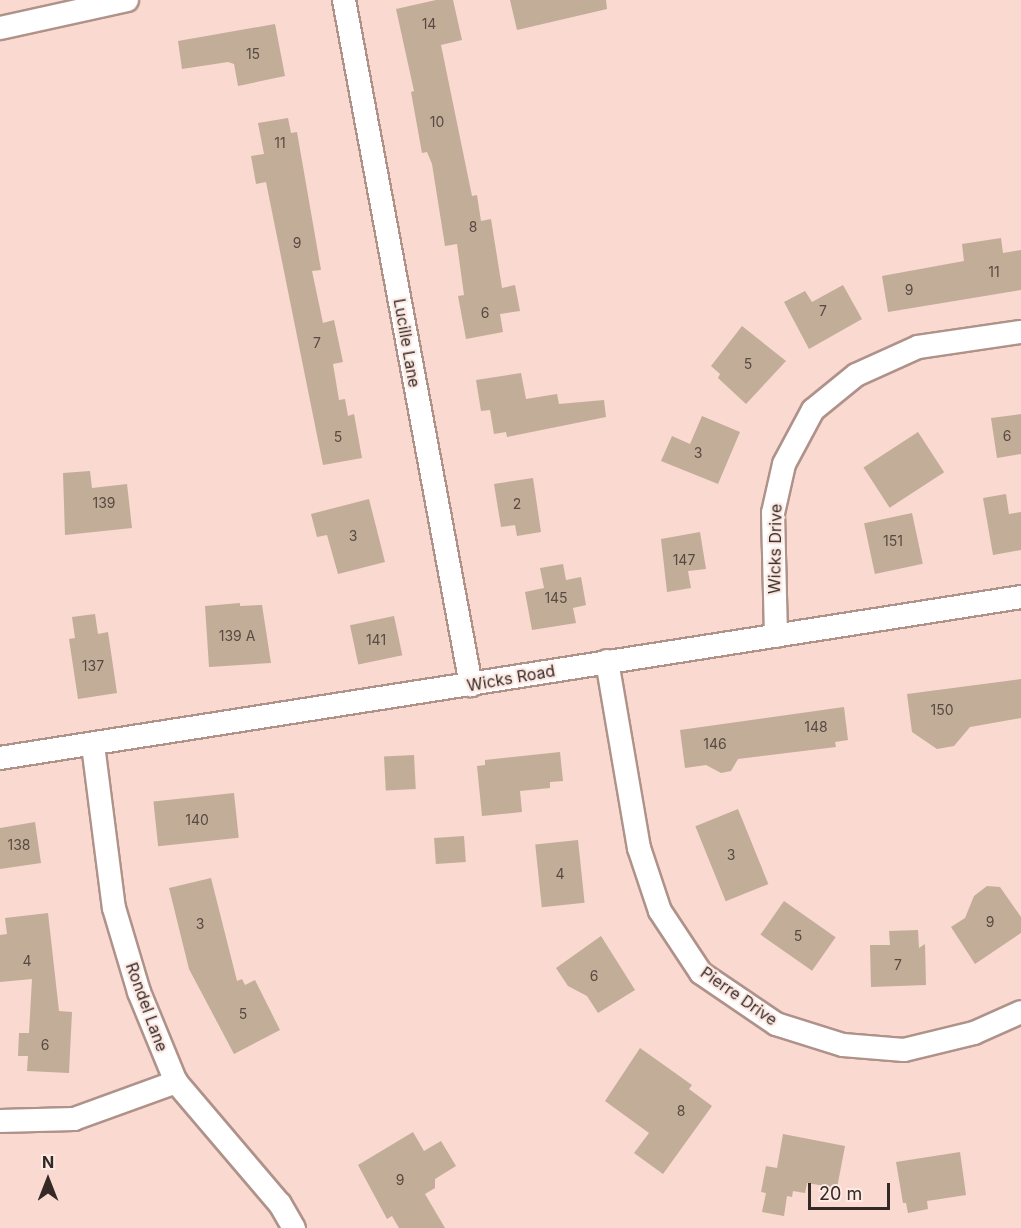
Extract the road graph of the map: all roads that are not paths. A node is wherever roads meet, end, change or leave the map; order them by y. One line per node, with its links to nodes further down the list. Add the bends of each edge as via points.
1 (127, 0): 3 (street)
2 (344, 0): 8 (street, Lucille Lane)
3 (0, 28)
4 (1021, 332): 6 (street, Wicks Drive, via 918,347 856,375 813,410 784,464 773,513)
5 (1021, 597): 6 (street, Wicks Road)
6 (776, 636): 7 (street, Wicks Road)
7 (607, 661): 8 (street, Wicks Road); 11 (street, Pierre Drive, via 639,848 660,911 701,973 776,1024 843,1045 904,1050 974,1033)
8 (471, 685): 9 (street, Wicks Road)
9 (93, 745): 10 (street, Wicks Road); 12 (street, Rondel Lane, via 114,908 139,992)
10 (0, 758)
11 (1021, 1012)
12 (176, 1082): 13 (street, via 74,1119); 14 (street, Rondel Lane, via 280,1204)
13 (0, 1121)
14 (294, 1228)

